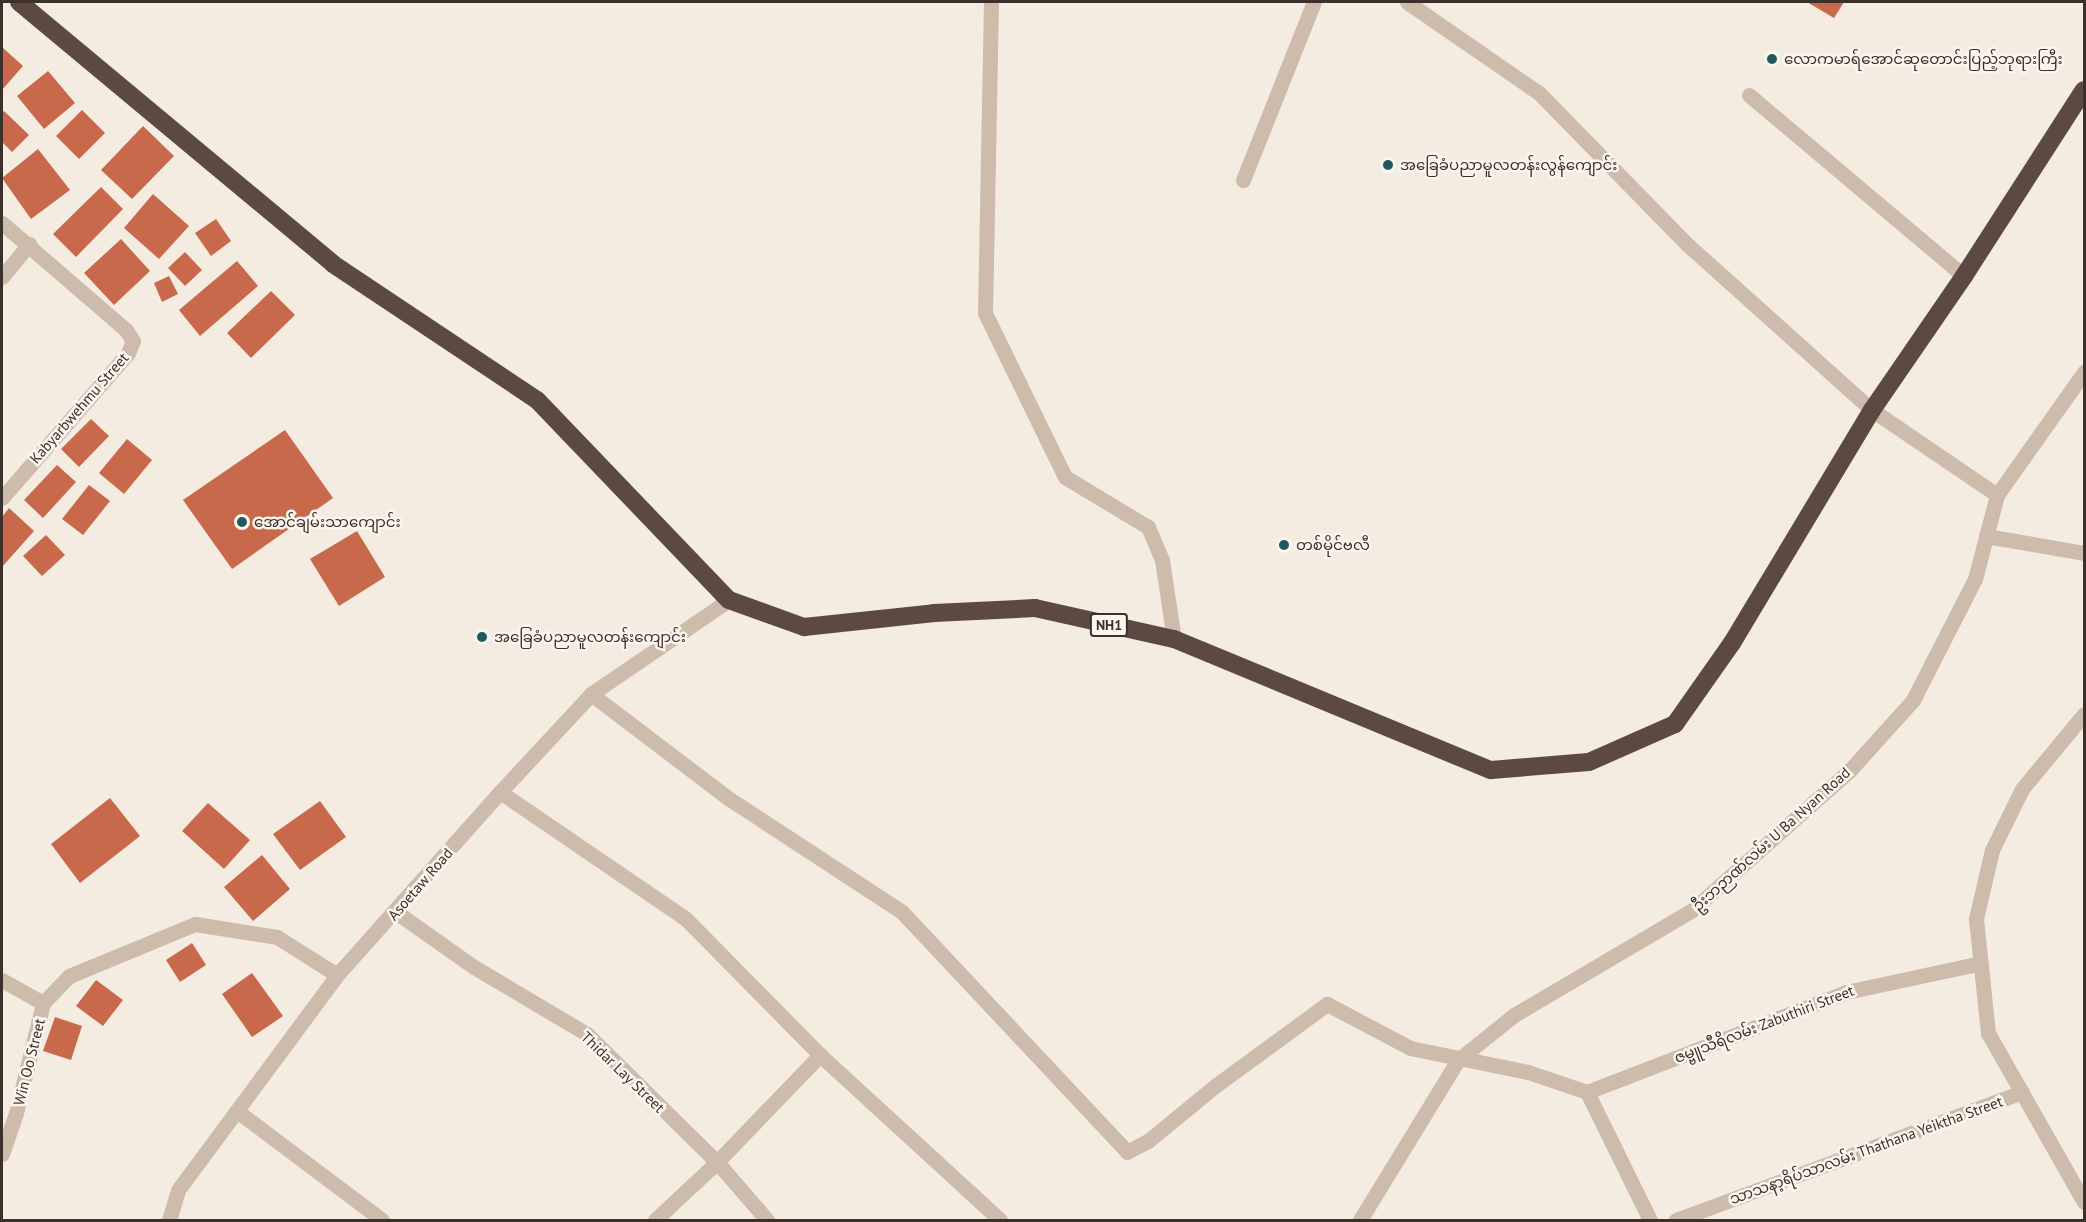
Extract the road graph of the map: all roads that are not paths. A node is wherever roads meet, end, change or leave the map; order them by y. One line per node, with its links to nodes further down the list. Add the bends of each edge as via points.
1 (19, 2): 20 (highway, NH1, via 333,264 537,400)
2 (991, 2): 21 (street, via 985,313 1065,477 1148,527 1161,560)
3 (1314, 2): 9 (street)
4 (1407, 2): 15 (street, via 1539,93 1689,246)
5 (2085, 90): 8 (highway, NH1)
6 (1749, 95): 12 (street)
7 (2085, 112): 8 (highway)
8 (2062, 122): 12 (highway, NH1)
9 (1243, 180)
10 (2, 223): 11 (street, Kabyarbwehmu Street)
11 (29, 244): 13 (street); 17 (street, Kabyarbwehmu Street, via 126,330 133,341 128,353)
12 (1964, 276): 15 (highway, NH1)
13 (2, 278)
14 (2085, 372): 16 (street, ဦးဘဉာဏ်လမ်း U Ba Nyan Road)
15 (1872, 410): 16 (street); 21 (highway, NH1, via 1732,643 1675,724 1589,762 1491,770)
16 (1997, 495): 18 (street, ဦးဘဉာဏ်လမ်း U Ba Nyan Road)
17 (2, 498)
18 (1986, 537): 19 (street); 31 (street, ဦးဘဉာဏ်လမ်း U Ba Nyan Road, via 1975,579 1913,700 1850,770 1692,910 1514,1014)
19 (2085, 553)
20 (729, 600): 21 (highway, NH1, via 804,627 934,613 1035,609); 22 (street, Asoetaw Road)
21 (1173, 639)
22 (591, 694): 24 (street, Asoetaw Road); 31 (street, via 728,798 902,912 1127,1152 1149,1141 1215,1086 1327,1004 1410,1048)
23 (2085, 714): 26 (street, via 2022,789 1992,850 1976,919)
24 (500, 792): 25 (street, Asoetaw Road); 30 (street, via 686,919)
25 (396, 912): 27 (street, Asoetaw Road); 36 (street, Thidar Lay Street, via 474,967 587,1034)
26 (1981, 963): 32 (street, ဇမ္ဗူသီရိလမ်း Zabuthiri Street, via 1846,992); 33 (street, via 1988,1033)
27 (338, 975): 29 (street, via 277,937 195,924 69,976); 34 (street, Asoetaw Road)
28 (2, 980): 29 (street)
29 (43, 1003): 35 (street, Win Oo Street)
30 (820, 1055): 36 (street); 42 (street)
31 (1458, 1060): 32 (street, via 1528,1072); 43 (street, ဦးဘဉာဏ်လမ်း U Ba Nyan Road)
32 (1587, 1092): 44 (street)
33 (2022, 1092): 37 (street); 45 (street, သာသနာ့ရိပ်သာလမ်း Thathana Yeiktha Street)
34 (237, 1111): 38 (street, Asoetaw Road, via 178,1190); 39 (street)
35 (2, 1154)
36 (717, 1162): 40 (street); 41 (street, Thidar Lay Street)
37 (2085, 1202)
38 (169, 1221)
39 (382, 1221)
40 (655, 1221)
41 (767, 1221)
42 (1000, 1221)
43 (1360, 1221)
44 (1650, 1221)
45 (1676, 1221)

